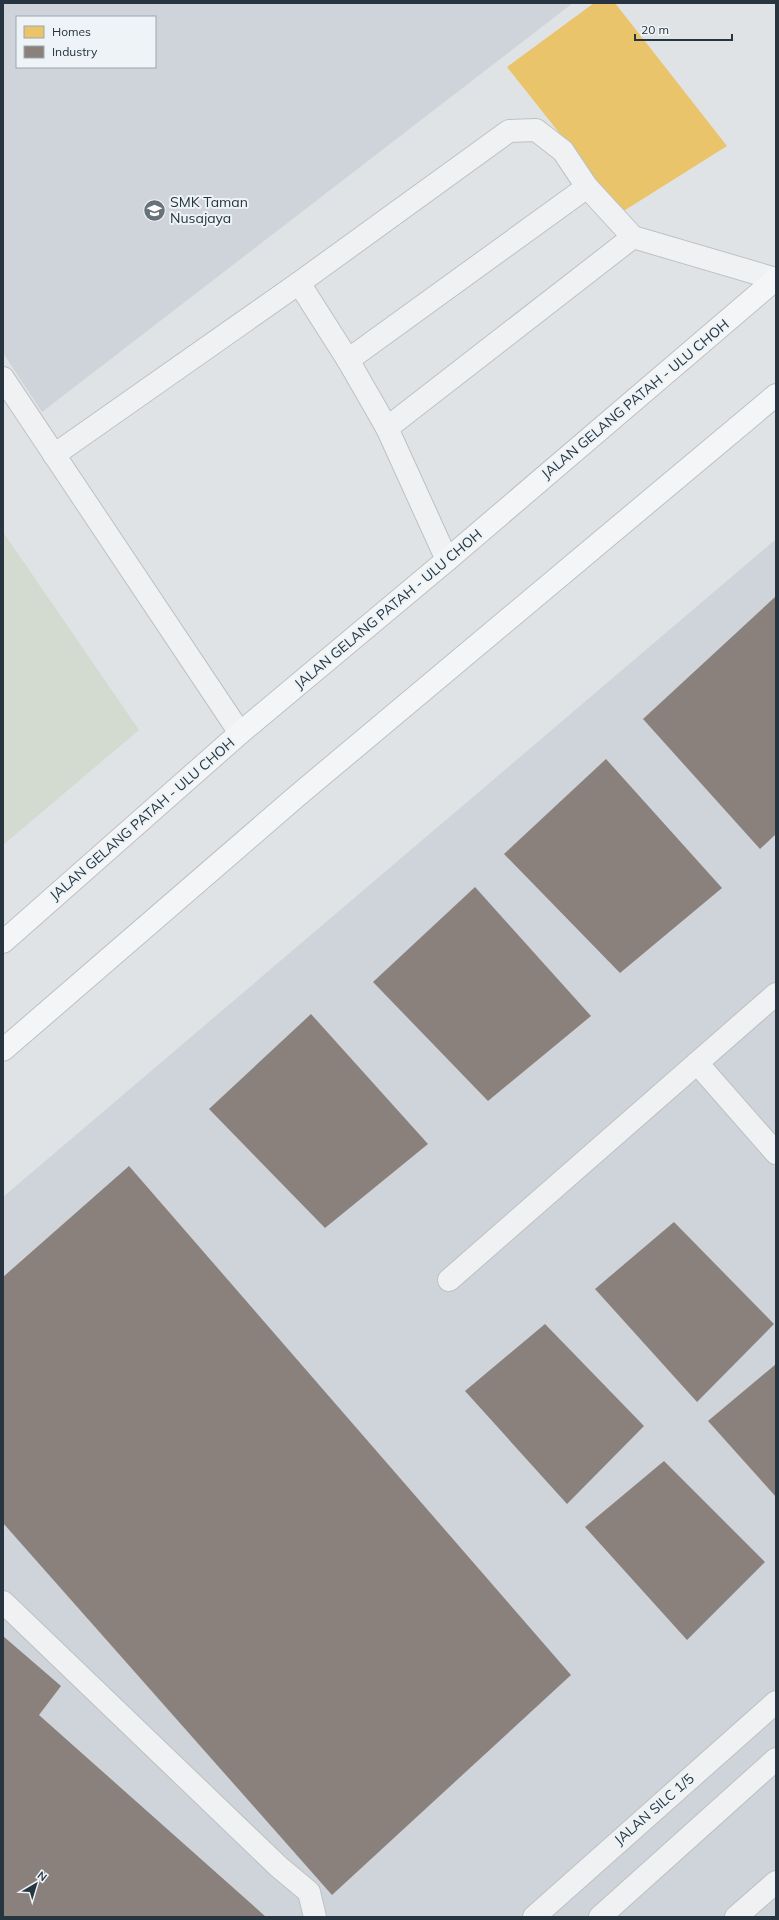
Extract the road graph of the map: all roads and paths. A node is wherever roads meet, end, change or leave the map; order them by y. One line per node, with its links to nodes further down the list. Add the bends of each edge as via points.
1 (587, 187): 2 (street); 4 (street, via 562,151 536,130 509,131); 5 (street)
2 (633, 237): 3 (street); 8 (street)
3 (776, 279): 10 (main road, JALAN GELANG PATAH - ULU CHOH)
4 (299, 283): 5 (street); 9 (street)
5 (348, 360): 8 (street)
6 (3, 378): 9 (street)
7 (776, 396): 14 (main road, via 297,796)
8 (387, 428): 10 (street)
9 (54, 454): 11 (street)
10 (447, 560): 11 (main road, JALAN GELANG PATAH - ULU CHOH)
11 (240, 733): 12 (main road, JALAN GELANG PATAH - ULU CHOH)
12 (3, 942)
13 (776, 994): 15 (street)
14 (3, 1050)
15 (697, 1063): 16 (street); 17 (street)
16 (776, 1153)
17 (449, 1280)
18 (3, 1602): 22 (street, via 279,1867 309,1892)
19 (776, 1702): 23 (street, JALAN SILC 1/5)
20 (776, 1759): 24 (street)
21 (776, 1882): 25 (street)
22 (315, 1917)
23 (534, 1917)
24 (600, 1917)
25 (736, 1917)

